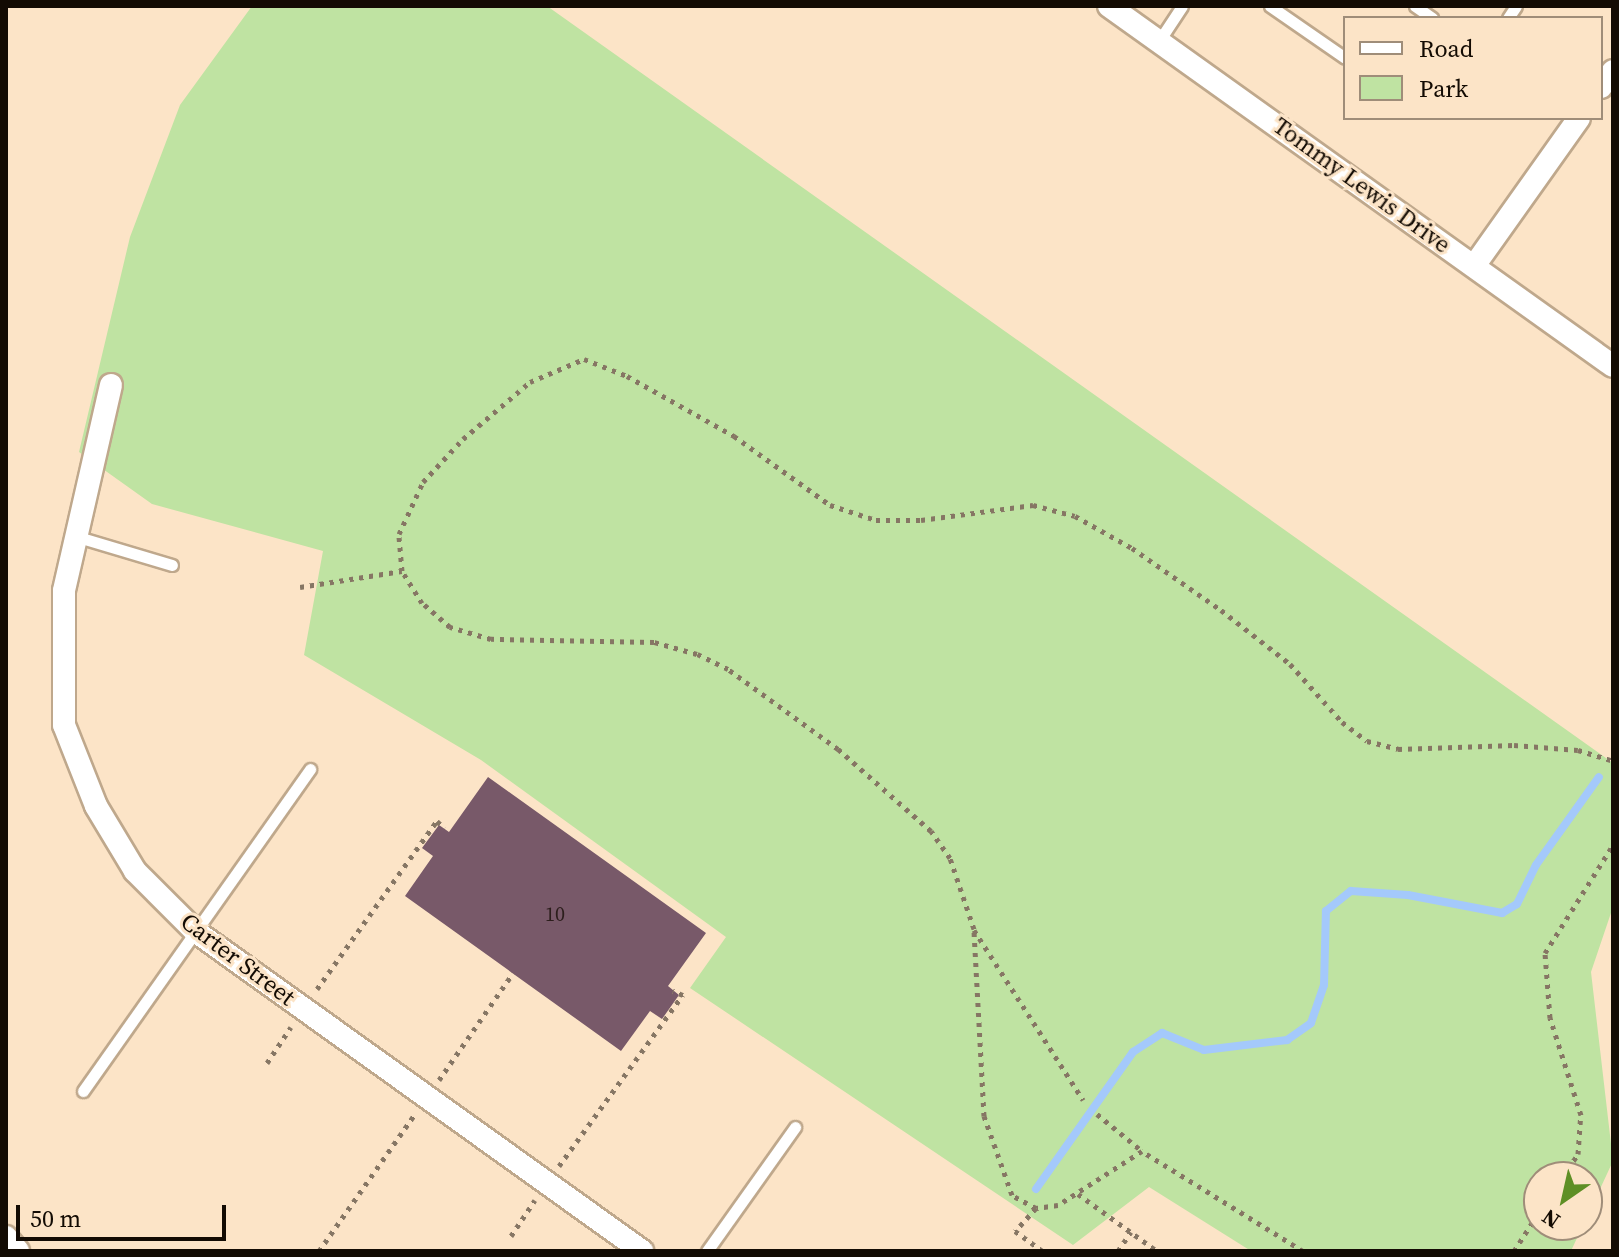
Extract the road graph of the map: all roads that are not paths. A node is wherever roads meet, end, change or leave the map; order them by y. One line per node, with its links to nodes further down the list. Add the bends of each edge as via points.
1 (1109, 6): 4 (street, Tommy Lewis Drive)
2 (1182, 6): 4 (lane)
3 (1270, 6): 5 (lane)
4 (1159, 41): 7 (street, Tommy Lewis Drive)
5 (1343, 57)
6 (1578, 120): 7 (street)
7 (1474, 266): 8 (street, Tommy Lewis Drive)
8 (1613, 366)
9 (111, 385): 10 (street, Carter Street)
10 (78, 537): 11 (lane); 13 (street, Carter Street, via 64,591 64,725 96,806 135,871)
11 (172, 565)
12 (310, 769): 13 (lane)
13 (195, 931): 14 (lane); 18 (street, Carter Street)
14 (83, 1091)
15 (795, 1127): 19 (lane)
16 (6, 1237): 17 (street)
17 (18, 1251)
18 (642, 1251)
19 (707, 1251)

